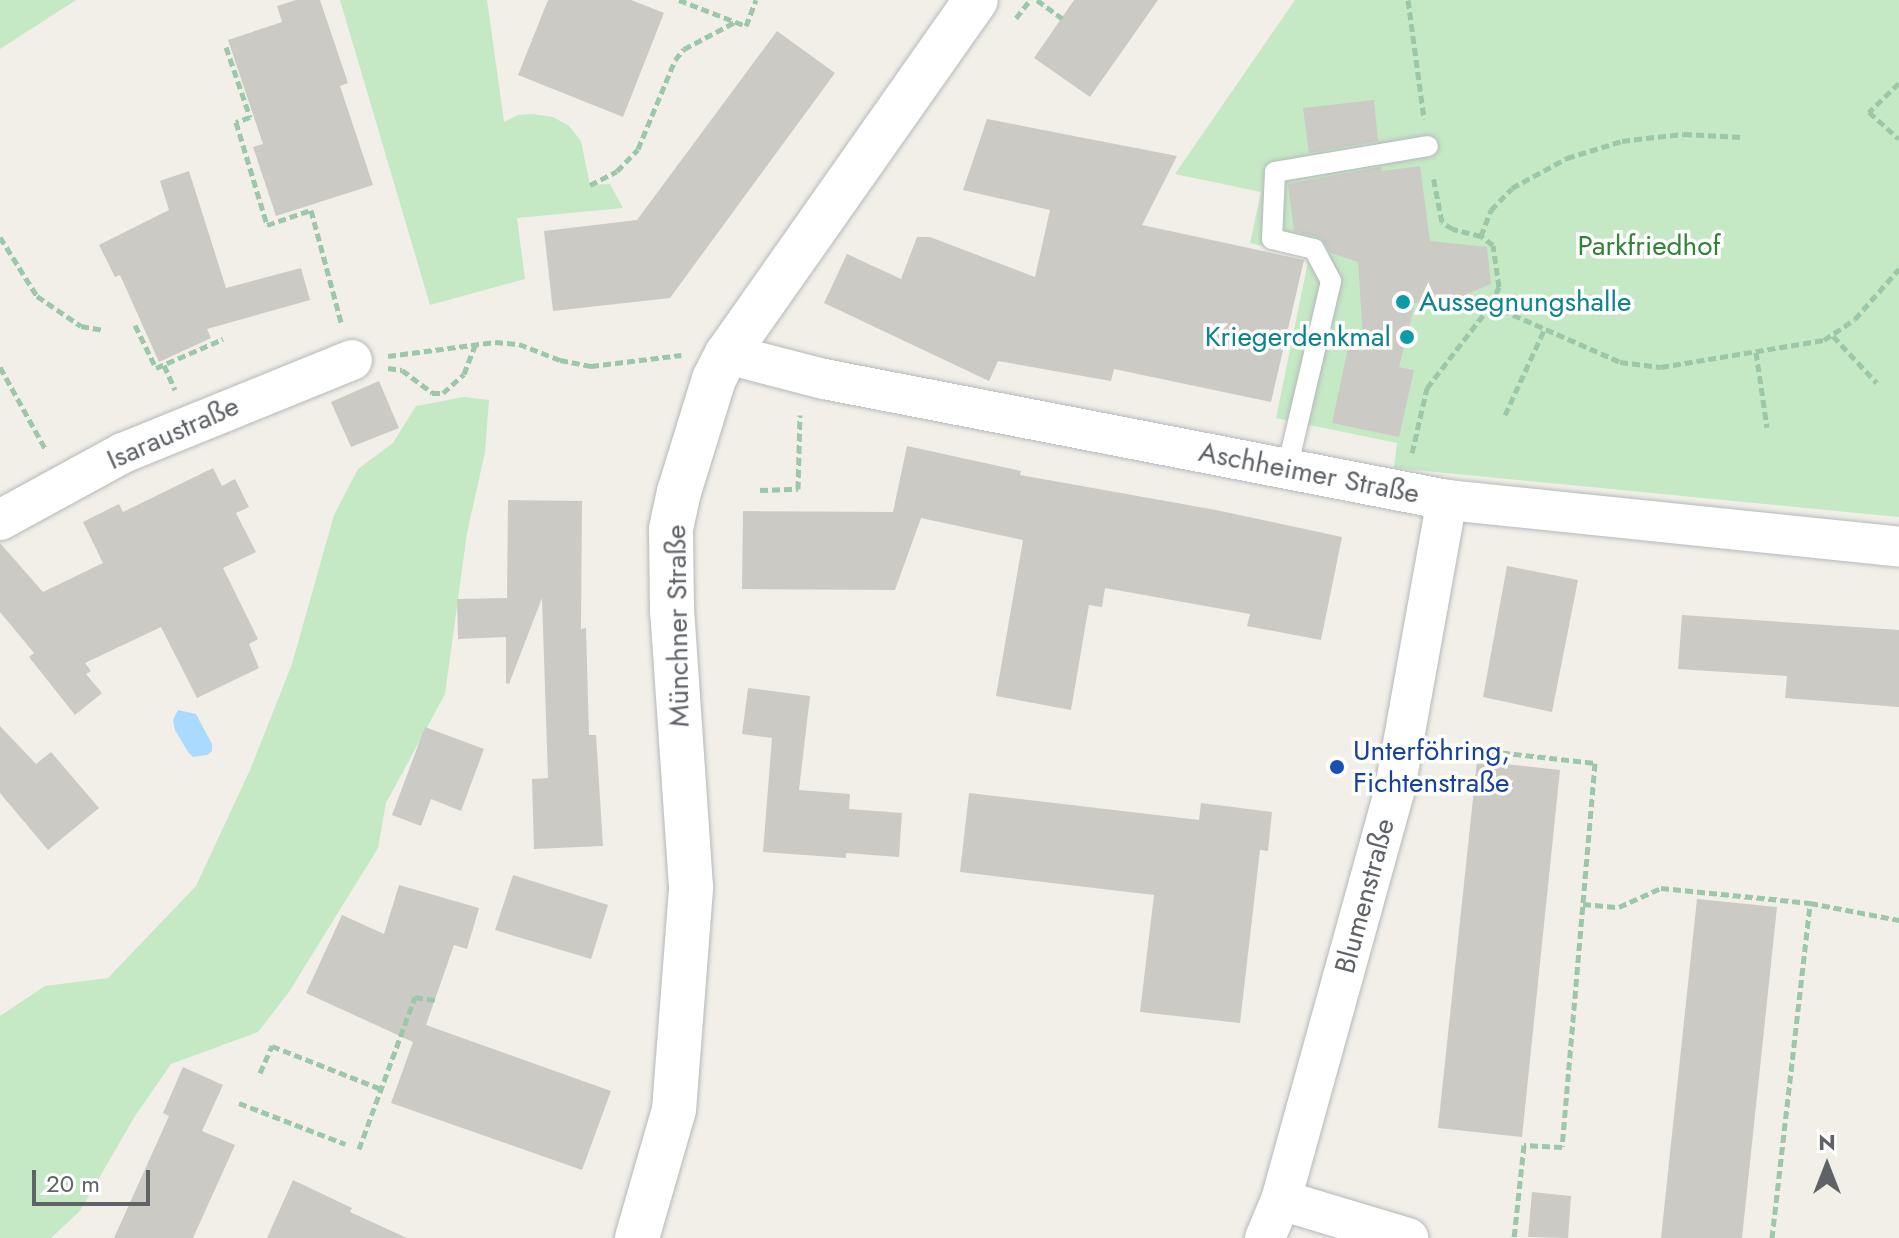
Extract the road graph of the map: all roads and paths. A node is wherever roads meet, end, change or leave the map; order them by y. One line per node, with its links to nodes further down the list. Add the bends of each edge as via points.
1 (679, 0): 7 (path)
2 (756, 0): 7 (path, via 746,26)
3 (976, 0): 26 (main road, Münchner Straße)
4 (1037, 0): 6 (path)
5 (1408, 0): 12 (path)
6 (1062, 18)
7 (735, 22): 13 (path, via 684,49 638,149 617,171)
8 (226, 47): 17 (path, via 250,117 236,122 267,225 311,210)
9 (1899, 83): 11 (path, via 1869,112)
10 (1742, 137): 14 (path, via 1646,138 1567,158 1512,188 1491,210)
11 (1899, 139)
12 (1428, 146): 14 (path, via 1442,222); 34 (lane, via 1275,172 1272,239 1314,249 1331,281)
13 (590, 185)
14 (1481, 236): 18 (path, via 1493,245 1497,265 1499,287)
15 (0, 237): 21 (path, via 37,296 81,326)
16 (1899, 269): 22 (path)
17 (331, 284)
18 (1491, 305): 20 (path); 36 (path, via 1423,398)
19 (135, 325): 23 (path, via 156,368)
20 (1545, 328): 25 (path, via 1620,362 1648,367); 31 (path)
21 (104, 330)
22 (1833, 336): 25 (path); 29 (path)
23 (223, 339)
24 (475, 346): 26 (path, via 519,344 591,366); 27 (path); 27 (path, via 464,374 443,393 423,389 402,370)
25 (1756, 352): 32 (path)
26 (707, 355): 34 (street, Aschheimer Straße); 51 (main road, Münchner Straße, via 714,379 671,529 691,887 674,1110)
27 (369, 361): 38 (street, Isaraustraße, via 123,453)
28 (0, 367): 33 (path)
29 (1877, 383)
30 (800, 406): 35 (path, via 798,489)
31 (1505, 415)
32 (1767, 427)
33 (49, 456)
34 (1287, 469): 36 (street, Aschheimer Straße)
35 (760, 490)
36 (1404, 493): 37 (street, Aschheimer Straße)
37 (1447, 500): 39 (street, Aschheimer Straße); 40 (street, Blumenstraße)
38 (0, 520)
39 (1899, 547)
40 (1405, 743): 42 (path, via 1595,763); 50 (street, Blumenstraße)
41 (1810, 903): 42 (path, via 1661,888 1619,907); 43 (path); 55 (path)
42 (1582, 904): 54 (path, via 1562,1147 1524,1145)
43 (1899, 920)
44 (439, 1001): 46 (path, via 415,997)
45 (260, 1073): 46 (path, via 272,1046)
46 (381, 1089): 49 (path)
47 (239, 1103): 48 (path)
48 (345, 1144)
49 (359, 1149)
50 (1281, 1200): 52 (street, Blumenstraße); 53 (street)
51 (637, 1238)
52 (1265, 1238)
53 (1408, 1238)
54 (1514, 1238)
55 (1772, 1238)

